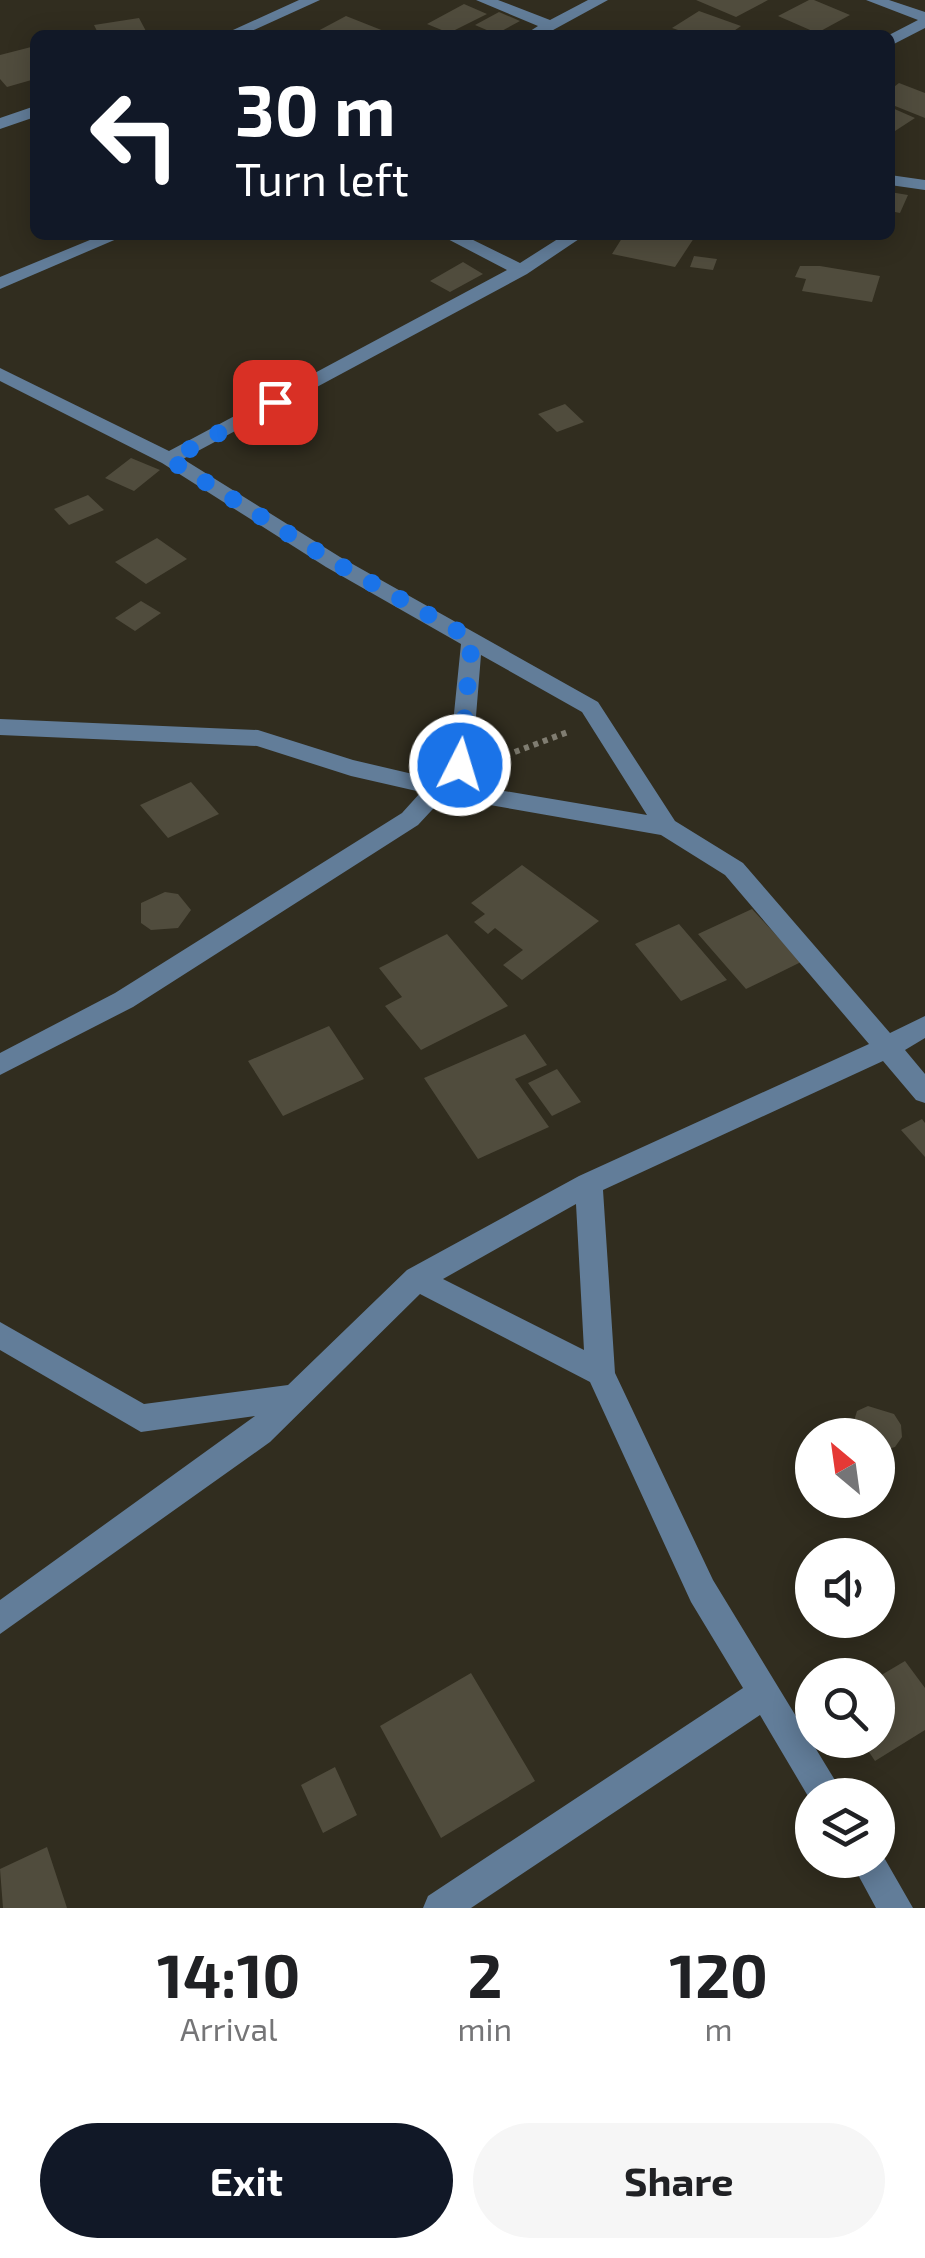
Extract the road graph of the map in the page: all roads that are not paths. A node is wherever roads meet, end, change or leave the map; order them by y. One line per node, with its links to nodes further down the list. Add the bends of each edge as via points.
1 (312, 0): 7 (street)
2 (484, 0): 6 (street)
3 (600, 0): 6 (street)
4 (874, 0): 5 (street)
5 (925, 19): 9 (street)
6 (550, 25): 8 (street)
7 (242, 30)
8 (541, 30)
9 (895, 38)
10 (30, 113): 11 (street)
11 (0, 124)
12 (895, 181): 13 (street)
13 (925, 185)
14 (105, 240): 18 (street)
15 (459, 240): 17 (street)
16 (568, 240): 17 (street)
17 (521, 270): 20 (street)
18 (0, 284)
19 (0, 374): 20 (street)
20 (170, 460): 21 (street)
21 (472, 639): 23 (street, via 460,765); 24 (street, via 590,707)
22 (0, 727): 23 (street, via 258,738)
23 (439, 788): 24 (street); 27 (street, via 410,819 284,901 124,1000)
24 (666, 827): 26 (street, via 734,869)
25 (925, 1026): 26 (street)
26 (886, 1048): 28 (street); 29 (street)
27 (0, 1065)
28 (925, 1092)
29 (590, 1184): 30 (street); 32 (street)
30 (417, 1280): 32 (street); 33 (street)
31 (0, 1336): 33 (street, via 141,1418)
32 (600, 1373): 35 (street, via 702,1592)
33 (296, 1397): 34 (street, via 259,1432)
34 (0, 1618)
35 (764, 1693): 36 (street); 38 (street)
36 (816, 1778)
37 (878, 1878): 39 (street)
38 (440, 1908)
39 (896, 1908)

